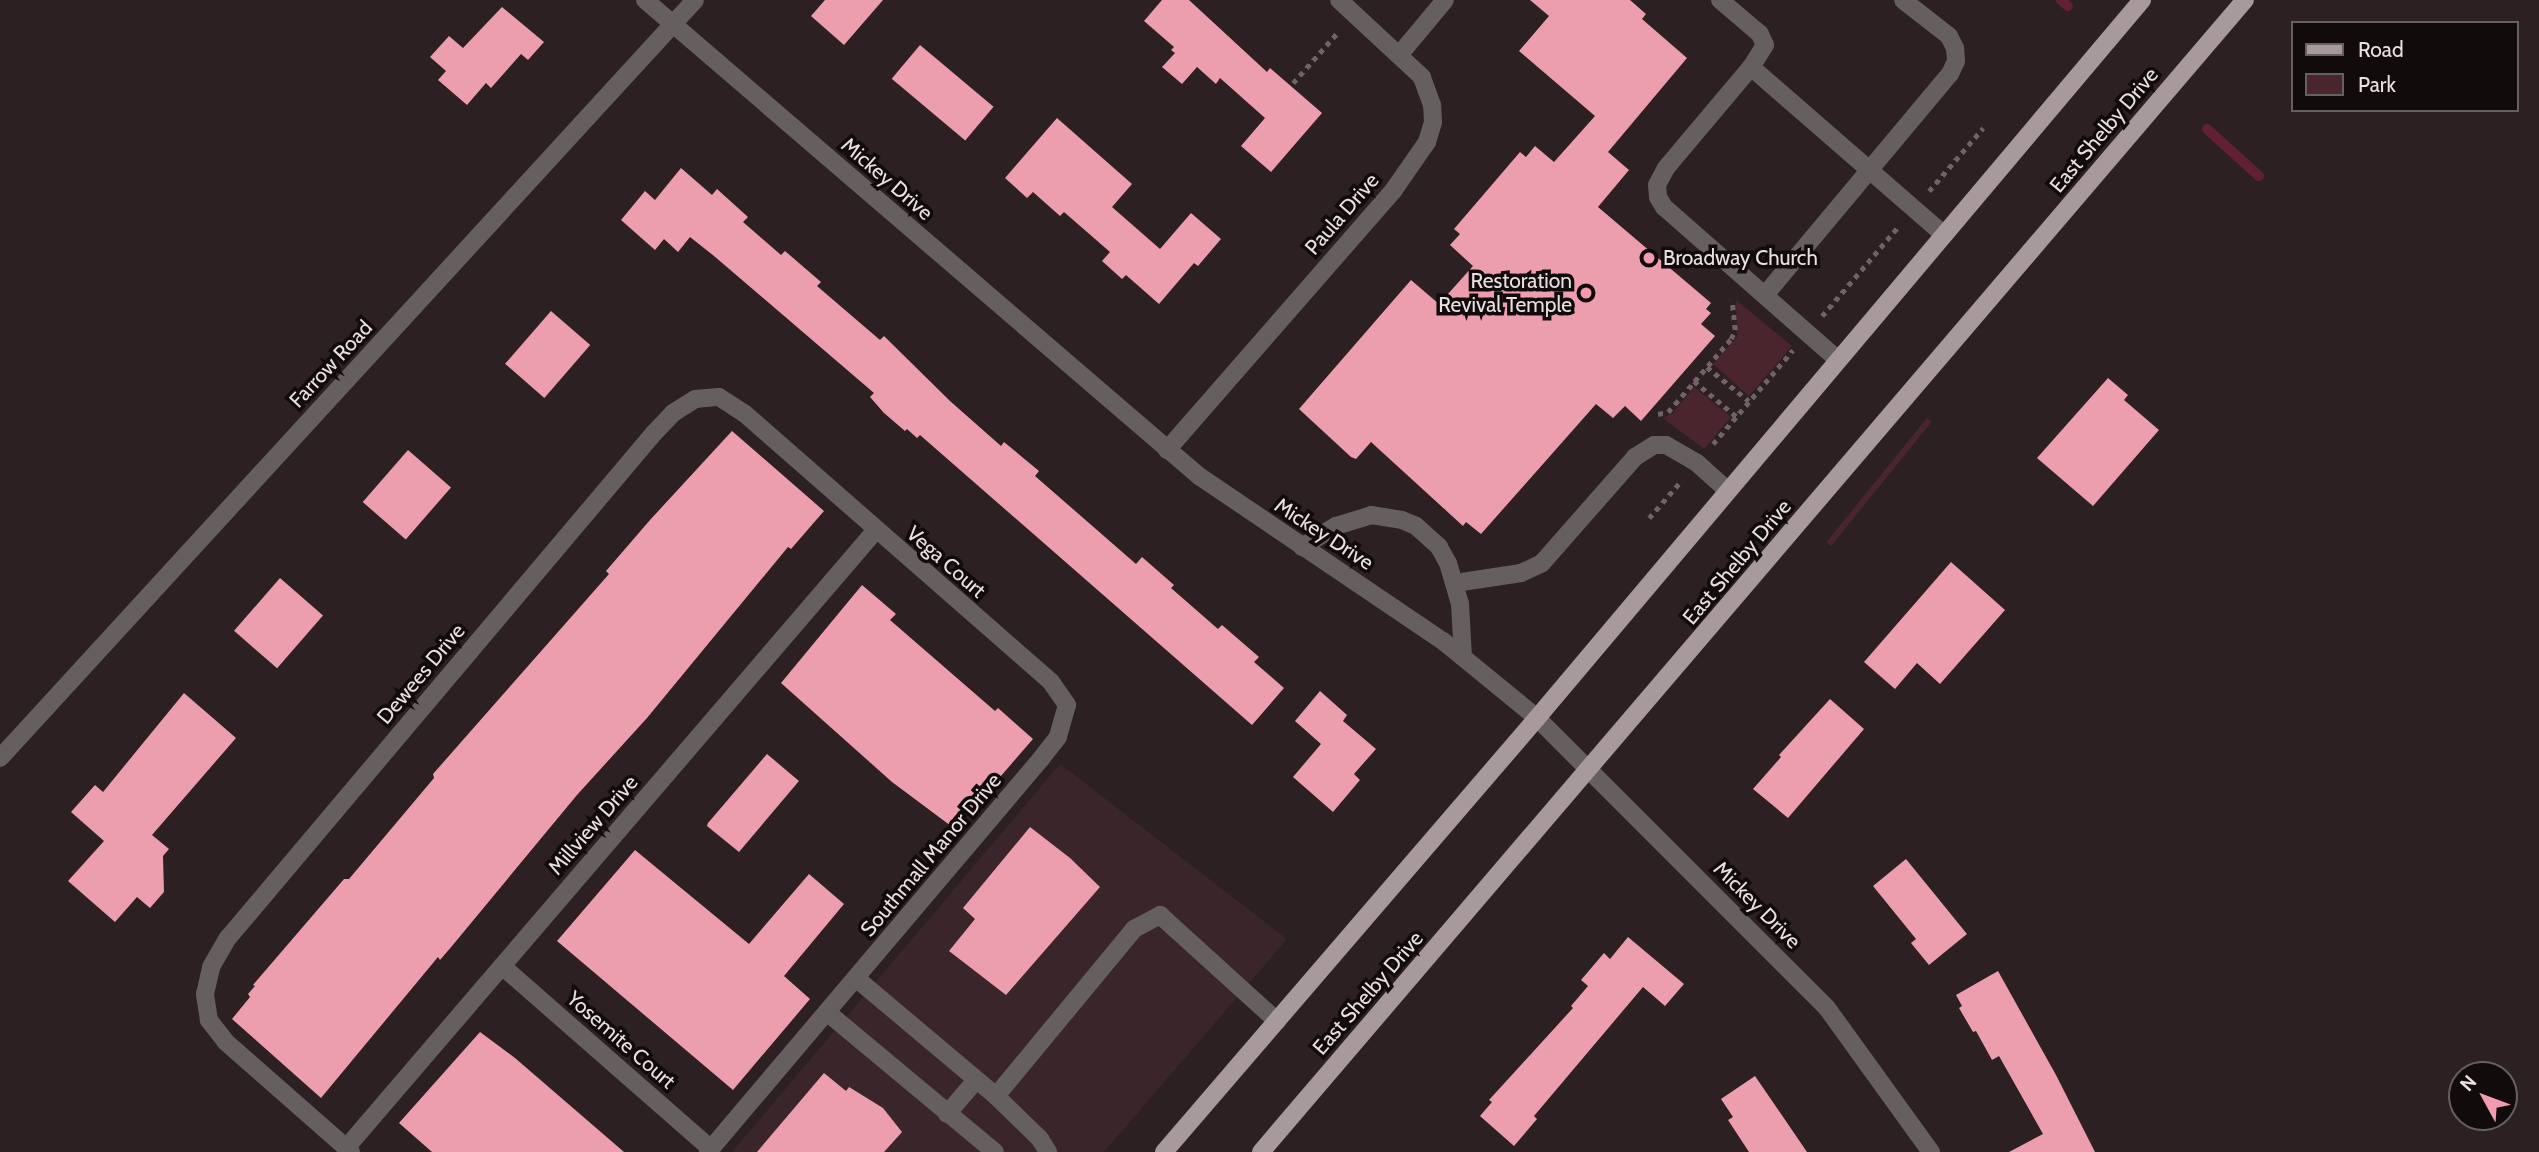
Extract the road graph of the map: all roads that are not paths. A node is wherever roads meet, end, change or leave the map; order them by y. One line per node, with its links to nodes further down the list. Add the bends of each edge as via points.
1 (645, 0): 9 (street, Mickey Drive)
2 (695, 0): 9 (street, Farrow Road)
3 (1339, 0): 10 (street, Paula Drive)
4 (1446, 0): 10 (street)
5 (1720, 0): 11 (street, via 1764,40 1763,51)
6 (1903, 0): 12 (street, via 1949,36 1956,61 1937,93)
7 (2142, 0): 13 (main road)
8 (2245, 0): 26 (main road, East Shelby Drive)
9 (673, 25): 17 (street, Mickey Drive); 24 (street, Farrow Road)
10 (1400, 54): 17 (street, Paula Drive, via 1429,90 1433,122 1427,142 1393,191)
11 (1751, 67): 12 (street); 14 (street, via 1666,168 1656,191 1664,207)
12 (1870, 171): 13 (street); 14 (street)
13 (1944, 235): 15 (main road)
14 (1765, 295): 15 (street)
15 (1839, 360): 18 (main road)
16 (744, 413): 19 (street, Vega Court); 34 (street, Dewees Drive, via 719,397 695,399 673,413 228,938 211,967 205,994 209,1020 226,1042)
17 (1167, 450): 20 (street, Mickey Drive)
18 (1727, 490): 21 (street, via 1697,463 1666,446 1654,445 1636,457 1542,563 1521,573); 23 (main road)
19 (875, 531): 25 (street, Vega Court, via 1062,693 1068,705 1066,718); 27 (street, Millview Drive)
20 (1302, 547): 21 (street, via 1352,519 1371,515 1402,520 1439,547); 22 (street, Mickey Drive)
21 (1455, 583): 22 (street)
22 (1463, 657): 23 (street, Mickey Drive)
23 (1537, 718): 26 (street, Mickey Drive); 30 (main road)
24 (0, 758)
25 (1040, 760): 28 (street, Southmall Manor Drive)
26 (1591, 769): 39 (main road, East Shelby Drive); 40 (street, Mickey Drive, via 1827,1008)
27 (502, 966): 34 (street, Millview Drive); 35 (street, Yosemite Court)
28 (857, 979): 29 (street, Southmall Manor Drive); 31 (street)
29 (828, 1013): 33 (street); 35 (street, Southmall Manor Drive)
30 (1277, 1020): 32 (street, via 1160,915 1134,929); 38 (main road)
31 (976, 1080): 32 (street); 33 (street)
32 (996, 1096): 37 (street)
33 (947, 1114): 36 (street)
34 (349, 1150)
35 (709, 1150)
36 (995, 1152)
37 (1048, 1152)
38 (1164, 1152)
39 (1261, 1152)
40 (1931, 1152)

